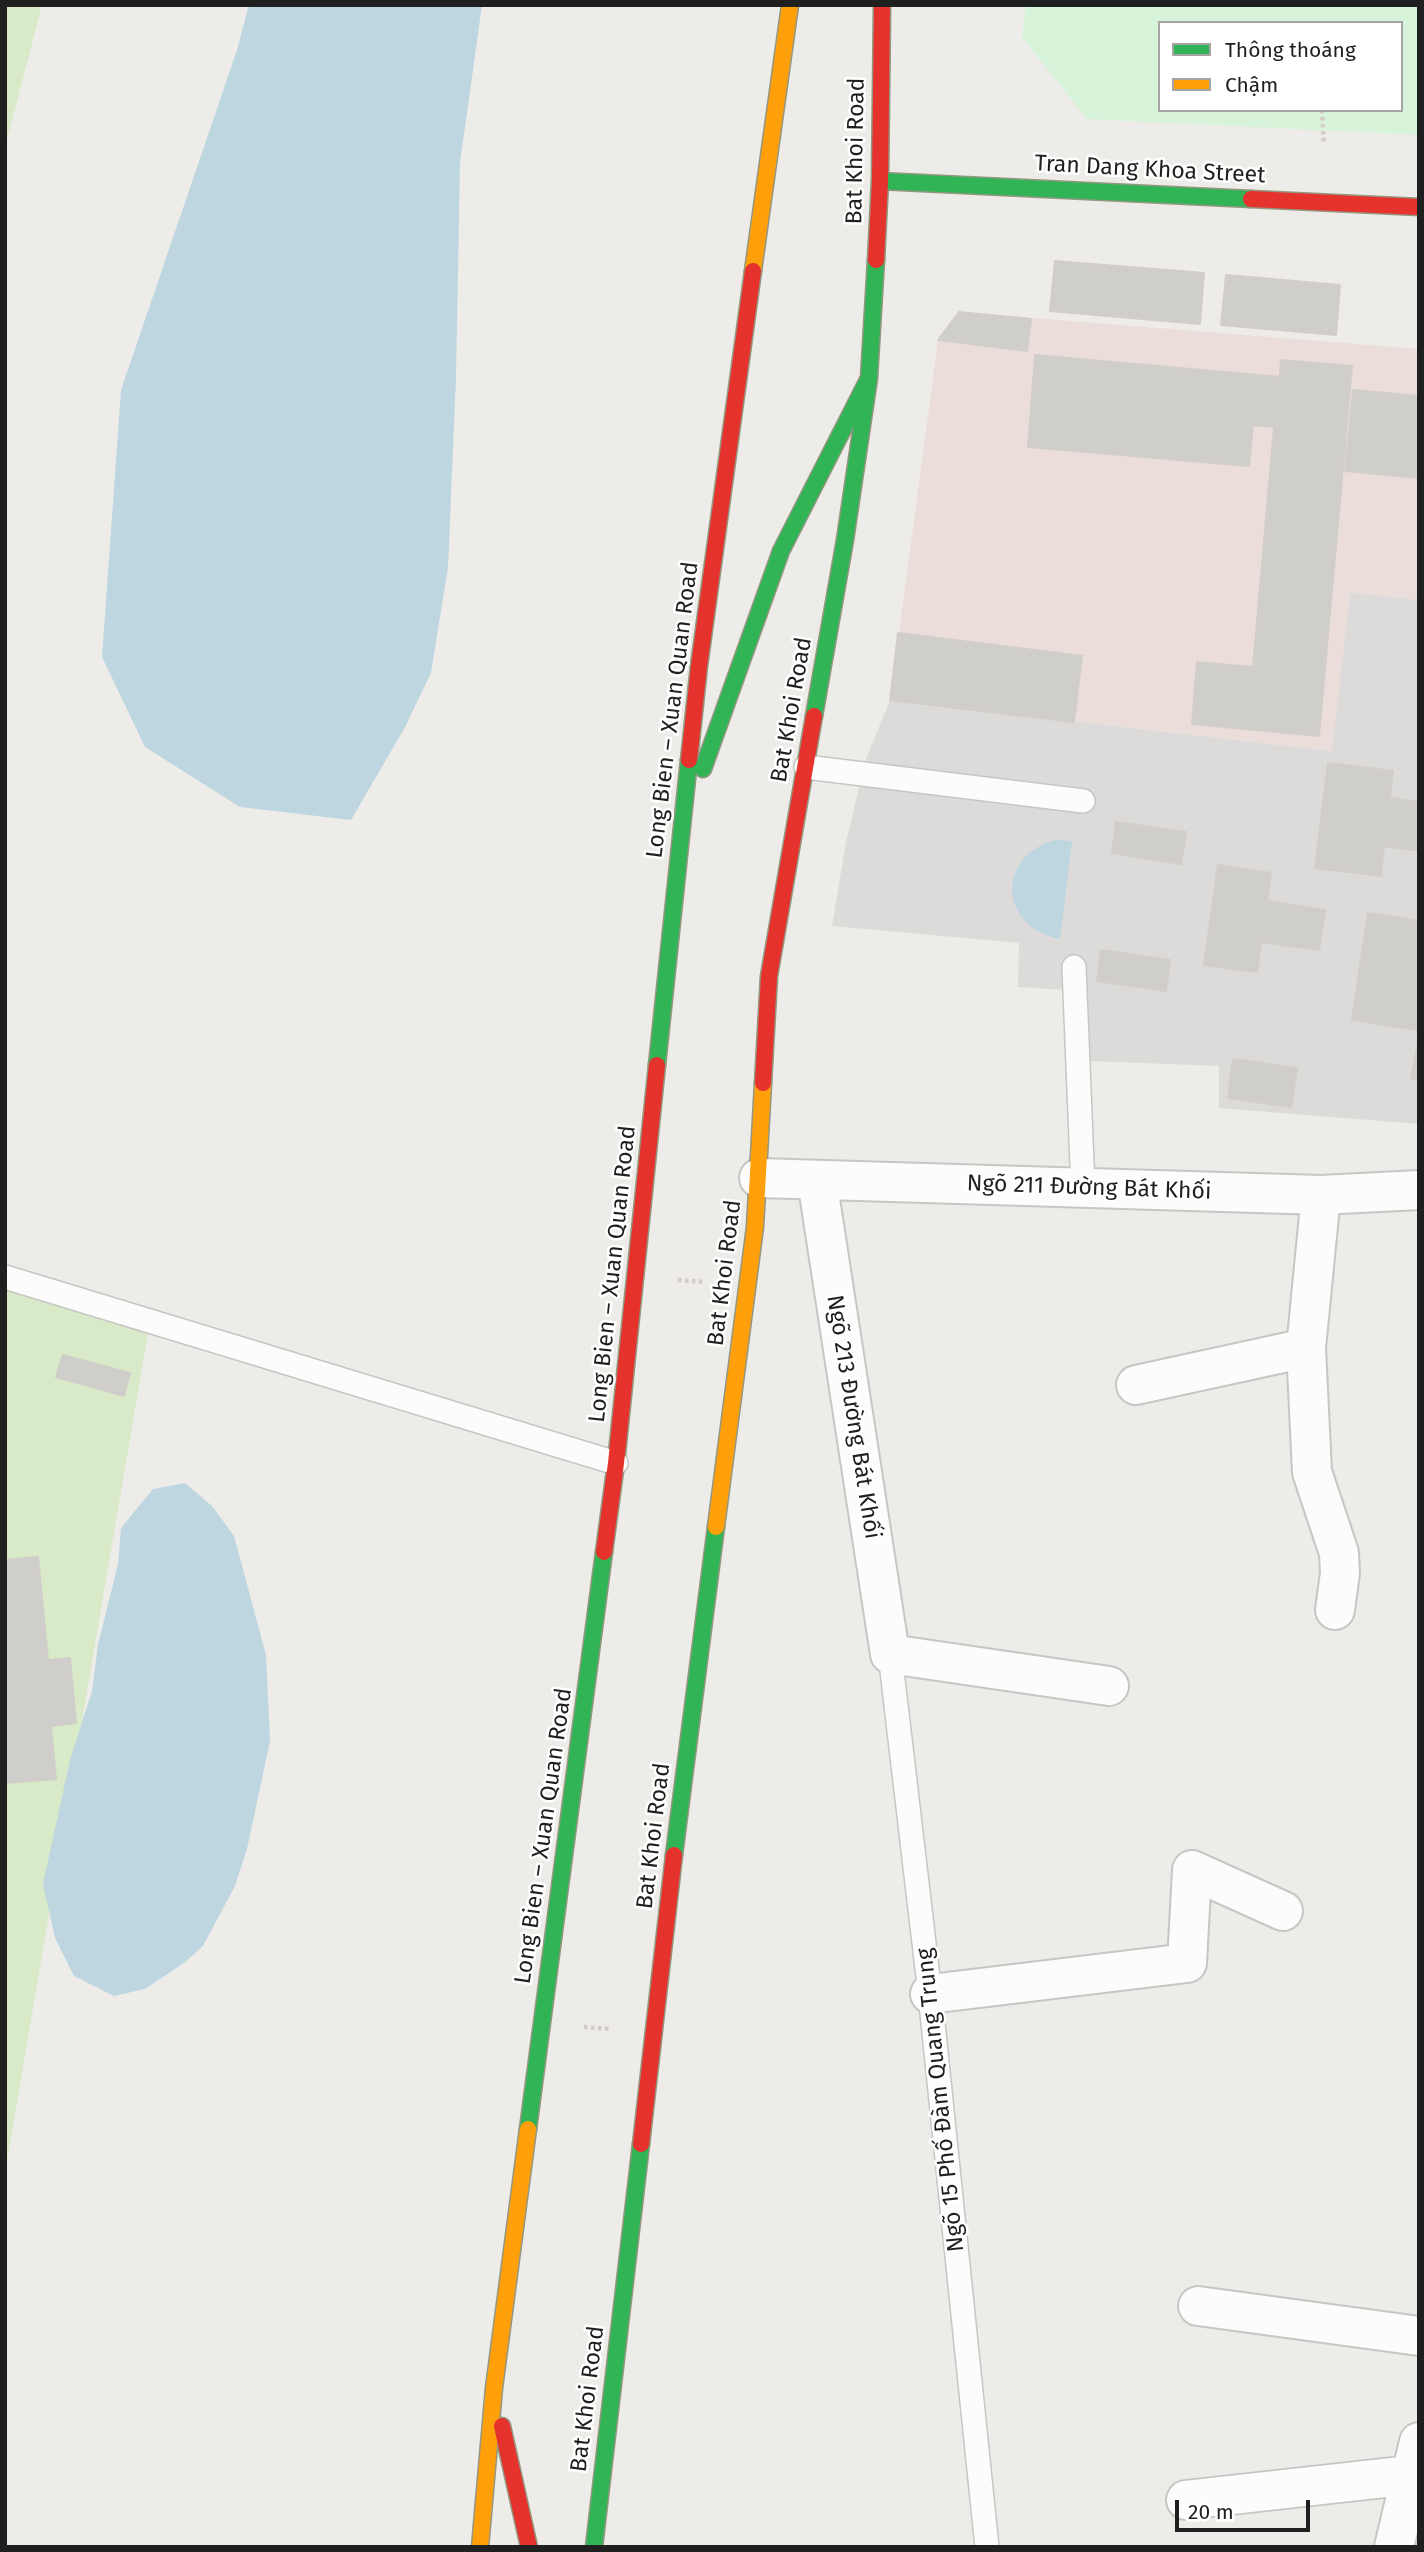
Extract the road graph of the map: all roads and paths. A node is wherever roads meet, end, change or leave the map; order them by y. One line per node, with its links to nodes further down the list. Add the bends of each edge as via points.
1 (790, 5): 10 (main road, Long Bien – Xuan Quan Road, via 699,666)
2 (882, 5): 5 (main road, Bat Khoi Road)
3 (1322, 112): 4 (path)
4 (1324, 145)
5 (880, 181): 6 (main road, Tran Dang Khoa Street); 7 (main road, Bat Khoi Road)
6 (1419, 207)
7 (869, 379): 8 (main road, Bat Khoi Road); 10 (main road, via 781,551)
8 (806, 767): 9 (lane); 12 (main road, Bat Khoi Road, via 769,976)
9 (1083, 801)
10 (682, 827): 17 (main road, Long Bien – Xuan Quan Road)
11 (1074, 967): 14 (lane)
12 (759, 1178): 13 (street, Ngõ 211 Đường Bát Khối); 19 (main road, Bat Khoi Road)
13 (817, 1180): 14 (street, Ngõ 211 Đường Bát Khối); 24 (street, Ngõ 213 Đường Bát Khối)
14 (1083, 1188): 16 (street, Ngõ 211 Đường Bát Khối)
15 (1419, 1190): 16 (street, Ngõ 211 Đường Bát Khối)
16 (1321, 1195): 20 (street)
17 (636, 1276): 19 (path); 22 (main road, Long Bien – Xuan Quan Road)
18 (5, 1277): 22 (lane)
19 (747, 1285): 29 (main road, Bat Khoi Road)
20 (1306, 1348): 21 (street); 23 (street, via 1312,1472 1339,1553)
21 (1136, 1385)
22 (616, 1463): 28 (main road, Long Bien – Xuan Quan Road)
23 (1335, 1610)
24 (890, 1654): 25 (street); 27 (lane, Ngõ 15 Phố Đàm Quang Trung)
25 (1109, 1686)
26 (1283, 1911): 27 (street, via 1192,1870 1187,1963)
27 (930, 1994): 38 (lane, Ngõ 15 Phố Đàm Quang Trung)
28 (542, 2024): 29 (path); 32 (main road, Long Bien – Xuan Quan Road)
29 (653, 2032): 37 (main road, Bat Khoi Road)
30 (1198, 2306): 31 (street)
31 (1419, 2336)
32 (494, 2388): 35 (main road, Long Bien – Xuan Quan Road); 36 (main road)
33 (1415, 2458): 34 (street); 39 (street)
34 (1186, 2500)
35 (480, 2547)
36 (529, 2547)
37 (594, 2547)
38 (987, 2547)
39 (1394, 2547)

